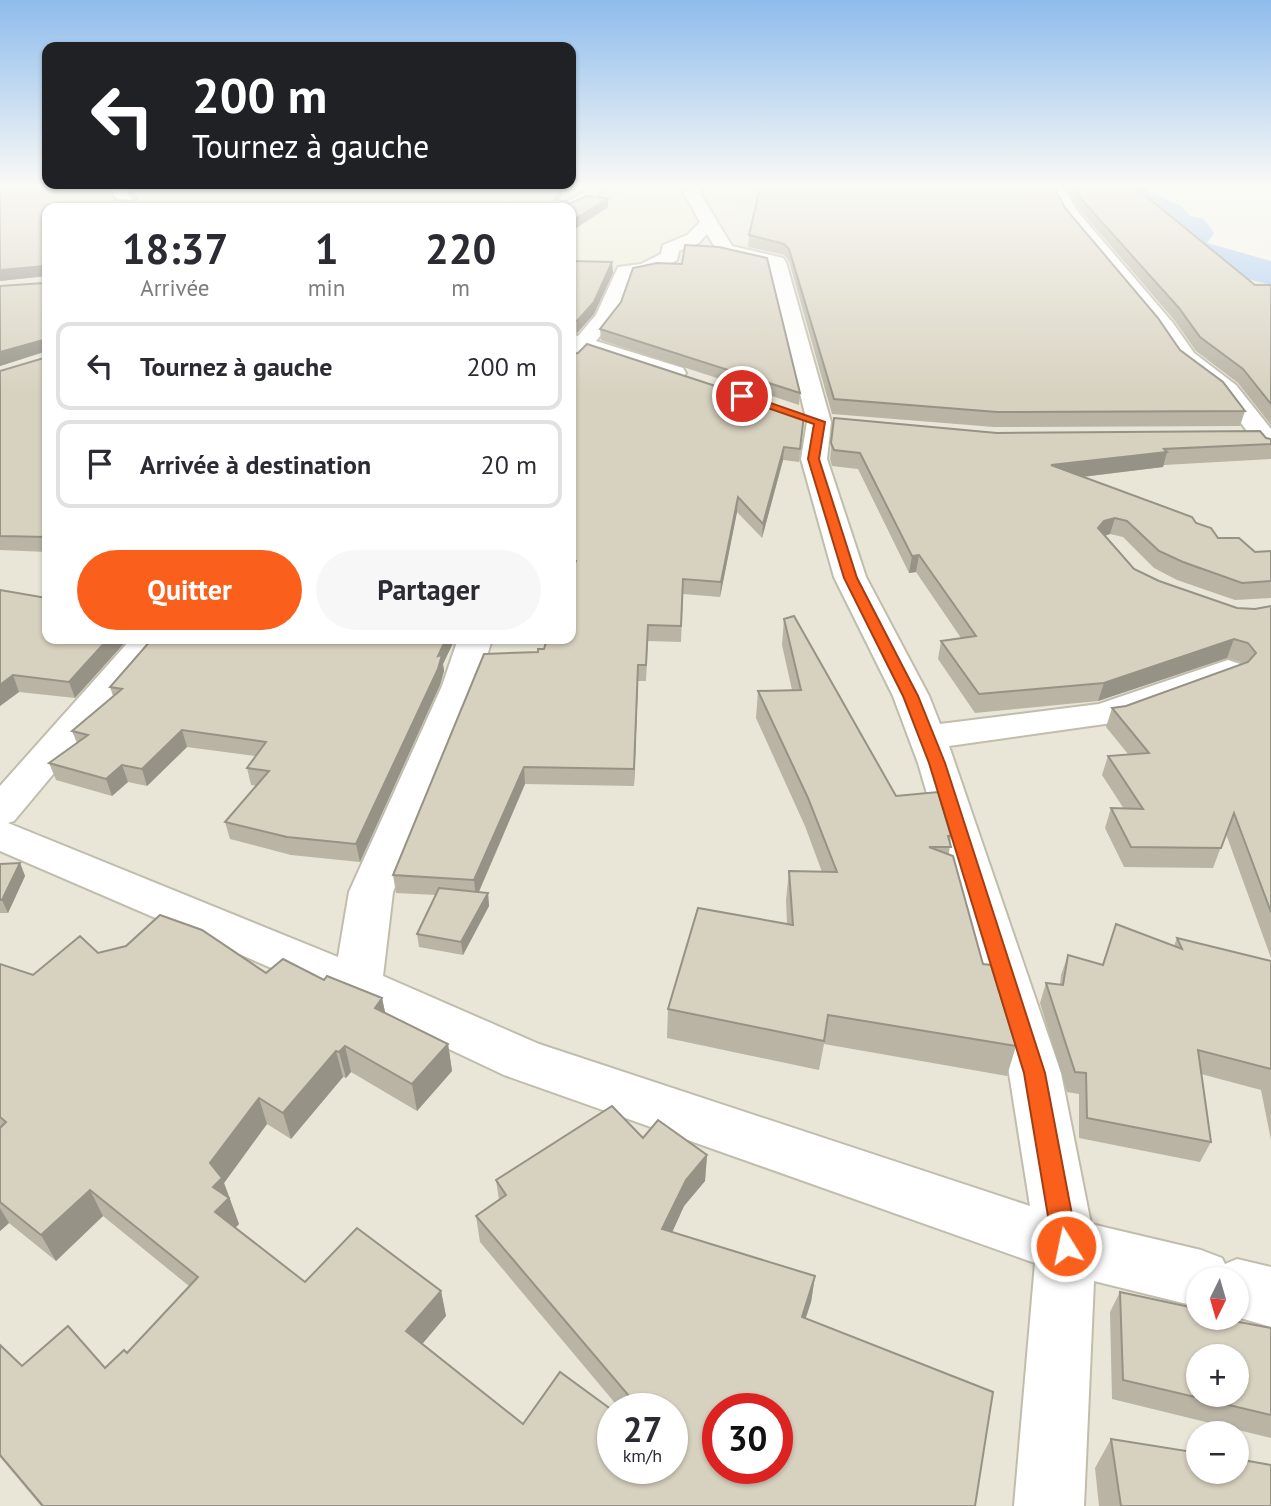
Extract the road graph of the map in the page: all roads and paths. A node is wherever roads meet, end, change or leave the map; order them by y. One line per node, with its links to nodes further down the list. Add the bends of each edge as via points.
1 (671, 254): 4 (street, via 645,269 625,271 605,318)
2 (744, 254): 12 (street, via 777,262 817,420 814,459 850,578 911,696)
3 (1105, 254): 8 (street, via 1186,358 1228,390)
4 (576, 345)
5 (576, 348): 6 (street)
6 (703, 383)
7 (1237, 436): 8 (street)
8 (1268, 442)
9 (145, 644): 13 (street)
10 (473, 644): 15 (street, via 460,686 371,892)
11 (1228, 671): 12 (street, via 1106,714)
12 (926, 737): 16 (street, via 1034,1073)
13 (0, 812)
14 (0, 835): 15 (street)
15 (358, 985): 16 (street, via 522,1060)
16 (1066, 1246): 17 (street); 20 (street)
17 (1186, 1275)
18 (1250, 1291): 19 (street)
19 (1271, 1297)
20 (1049, 1506)

